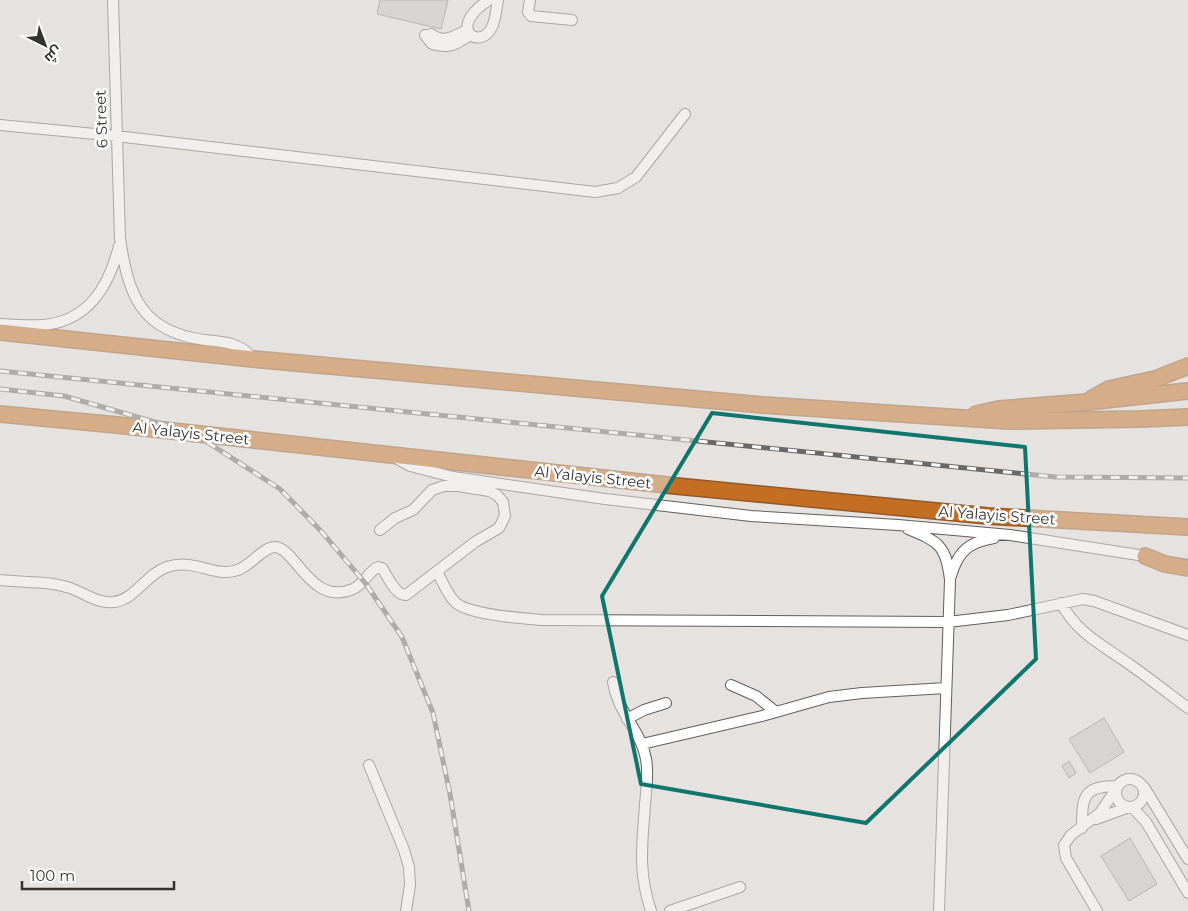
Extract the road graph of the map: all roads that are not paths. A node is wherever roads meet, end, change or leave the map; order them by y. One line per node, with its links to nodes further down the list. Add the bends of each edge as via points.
1 (113, 0): 10 (street, 6 Street)
2 (489, 0): 6 (street, via 472,14 466,25)
3 (498, 0): 6 (street, via 488,33 475,38)
4 (530, 0): 5 (street, via 528,12 531,16)
5 (572, 20)
6 (468, 33): 7 (street, via 446,40)
7 (428, 34)
8 (685, 114): 10 (street, via 636,176 618,188 595,192)
9 (0, 125): 10 (street)
10 (116, 136): 11 (street, 6 Street)
11 (120, 238): 12 (street, via 107,282 97,297 80,312 44,325); 14 (street, via 128,282 152,319 164,328 189,338 232,343)
12 (0, 324)
13 (0, 332): 14 (highway)
14 (253, 359): 20 (highway, via 763,406)
15 (1188, 366): 17 (highway, via 1154,379 1109,389)
16 (1188, 391): 17 (highway)
17 (1087, 402): 20 (highway, via 999,409)
18 (0, 414): 21 (highway, Al Yalayis Street)
19 (1188, 416): 20 (highway, via 1053,421)
20 (960, 418)
21 (392, 454): 22 (street, via 410,466 453,477 512,486 751,516); 23 (highway, Al Yalayis Street, via 968,514)
22 (898, 525): 25 (street); 31 (street, via 938,544 945,554)
23 (1188, 527)
24 (380, 530): 29 (street, via 413,510 438,487 489,490 498,495 506,511 502,524)
25 (1010, 536): 26 (street); 31 (street, via 982,540 965,550 957,559)
26 (1145, 556): 27 (highway); 28 (highway)
27 (1188, 558)
28 (1188, 568)
29 (437, 571): 30 (street, via 403,596 380,567 376,567 352,590 332,591 313,582 283,550 275,547 235,571 189,564 168,567 154,573 126,598 114,602 101,601 52,583); 33 (street, via 452,600 462,607 525,618 569,621)
30 (0, 580)
31 (950, 580): 33 (street)
32 (1061, 603): 33 (street); 34 (street, via 1089,599); 39 (street, via 1087,636)
33 (948, 622): 37 (street)
34 (1188, 635)
35 (613, 682): 41 (street)
36 (731, 685): 40 (street, via 756,696)
37 (946, 688): 40 (street, via 846,694); 56 (street)
38 (666, 703): 41 (street)
39 (1188, 708)
40 (776, 712): 42 (street)
41 (627, 719): 42 (street)
42 (642, 744): 54 (street, via 648,776 641,870)
43 (369, 765): 53 (street, via 409,867)
44 (1143, 786): 45 (street, via 1128,778); 46 (street, via 1144,797); 49 (street)
45 (1117, 787): 46 (street, via 1117,799); 47 (street); 48 (street, via 1099,787 1088,793 1082,807)
46 (1131, 807): 47 (street); 51 (street, via 1150,828)
47 (1093, 820): 48 (street)
48 (1082, 828): 57 (street, via 1067,840 1064,852)
49 (1188, 859)
50 (740, 887): 52 (street)
51 (1188, 893)
52 (688, 908): 55 (street)
53 (406, 911)
54 (650, 911)
55 (670, 911)
56 (939, 911)
57 (1097, 911)

